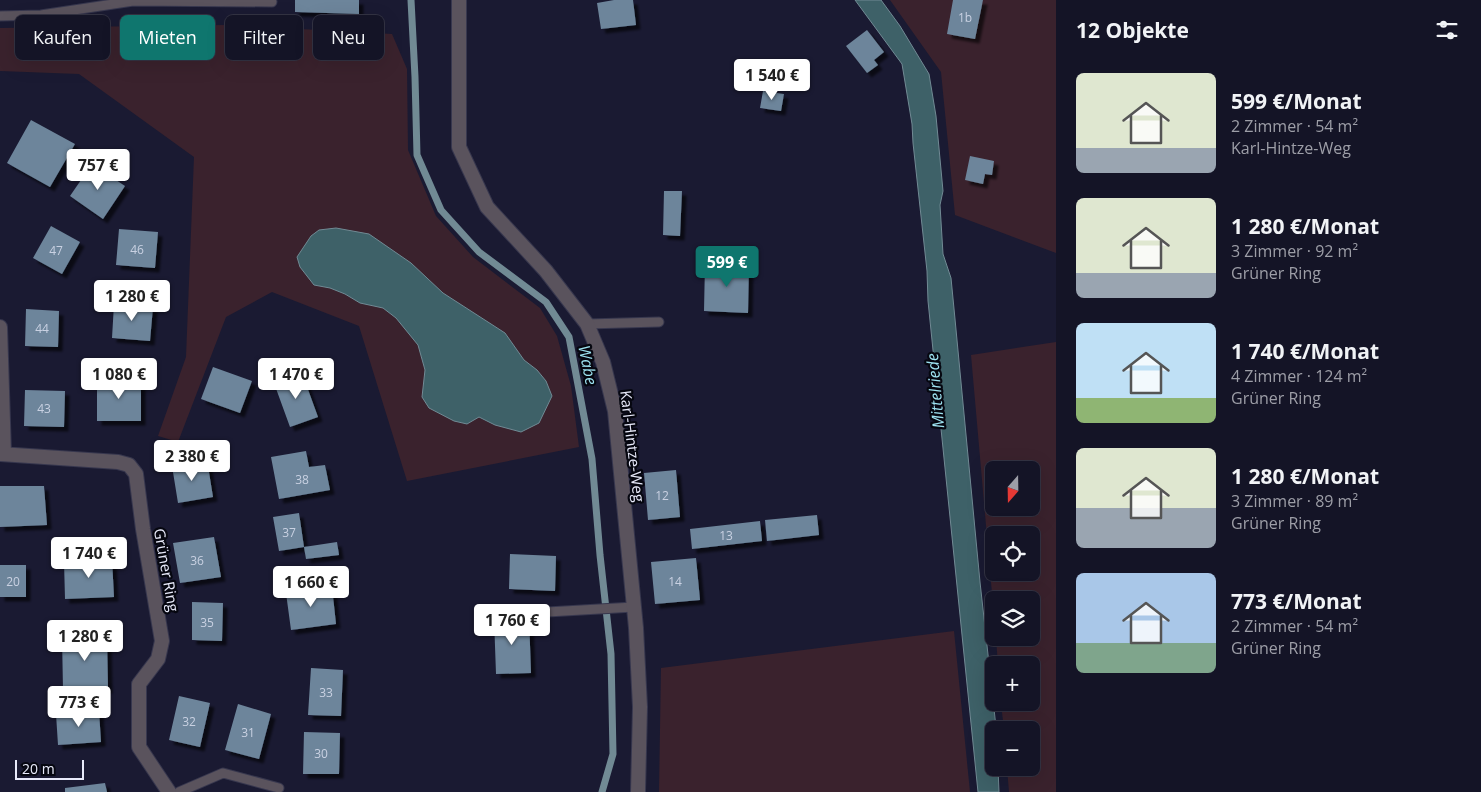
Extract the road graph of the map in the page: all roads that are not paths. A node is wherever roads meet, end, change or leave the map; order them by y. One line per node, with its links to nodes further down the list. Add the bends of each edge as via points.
1 (459, 0): 5 (street, Karl-Hintze-Weg, via 459,147 487,207 546,271)
2 (272, 2): 3 (lane, via 133,1 42,15)
3 (0, 16)
4 (659, 322): 5 (lane)
5 (587, 324): 8 (street, Karl-Hintze-Weg, via 603,362 615,412)
6 (0, 327): 7 (street, Grüner Ring)
7 (2, 454): 11 (street, Grüner Ring, via 118,462 129,465 136,474 162,641 158,660 139,684 139,747)
8 (634, 607): 9 (lane); 13 (street, Karl-Hintze-Weg, via 640,707)
9 (546, 612)
10 (279, 788): 12 (lane, via 223,773)
11 (169, 792)
12 (179, 792)
13 (638, 792)

